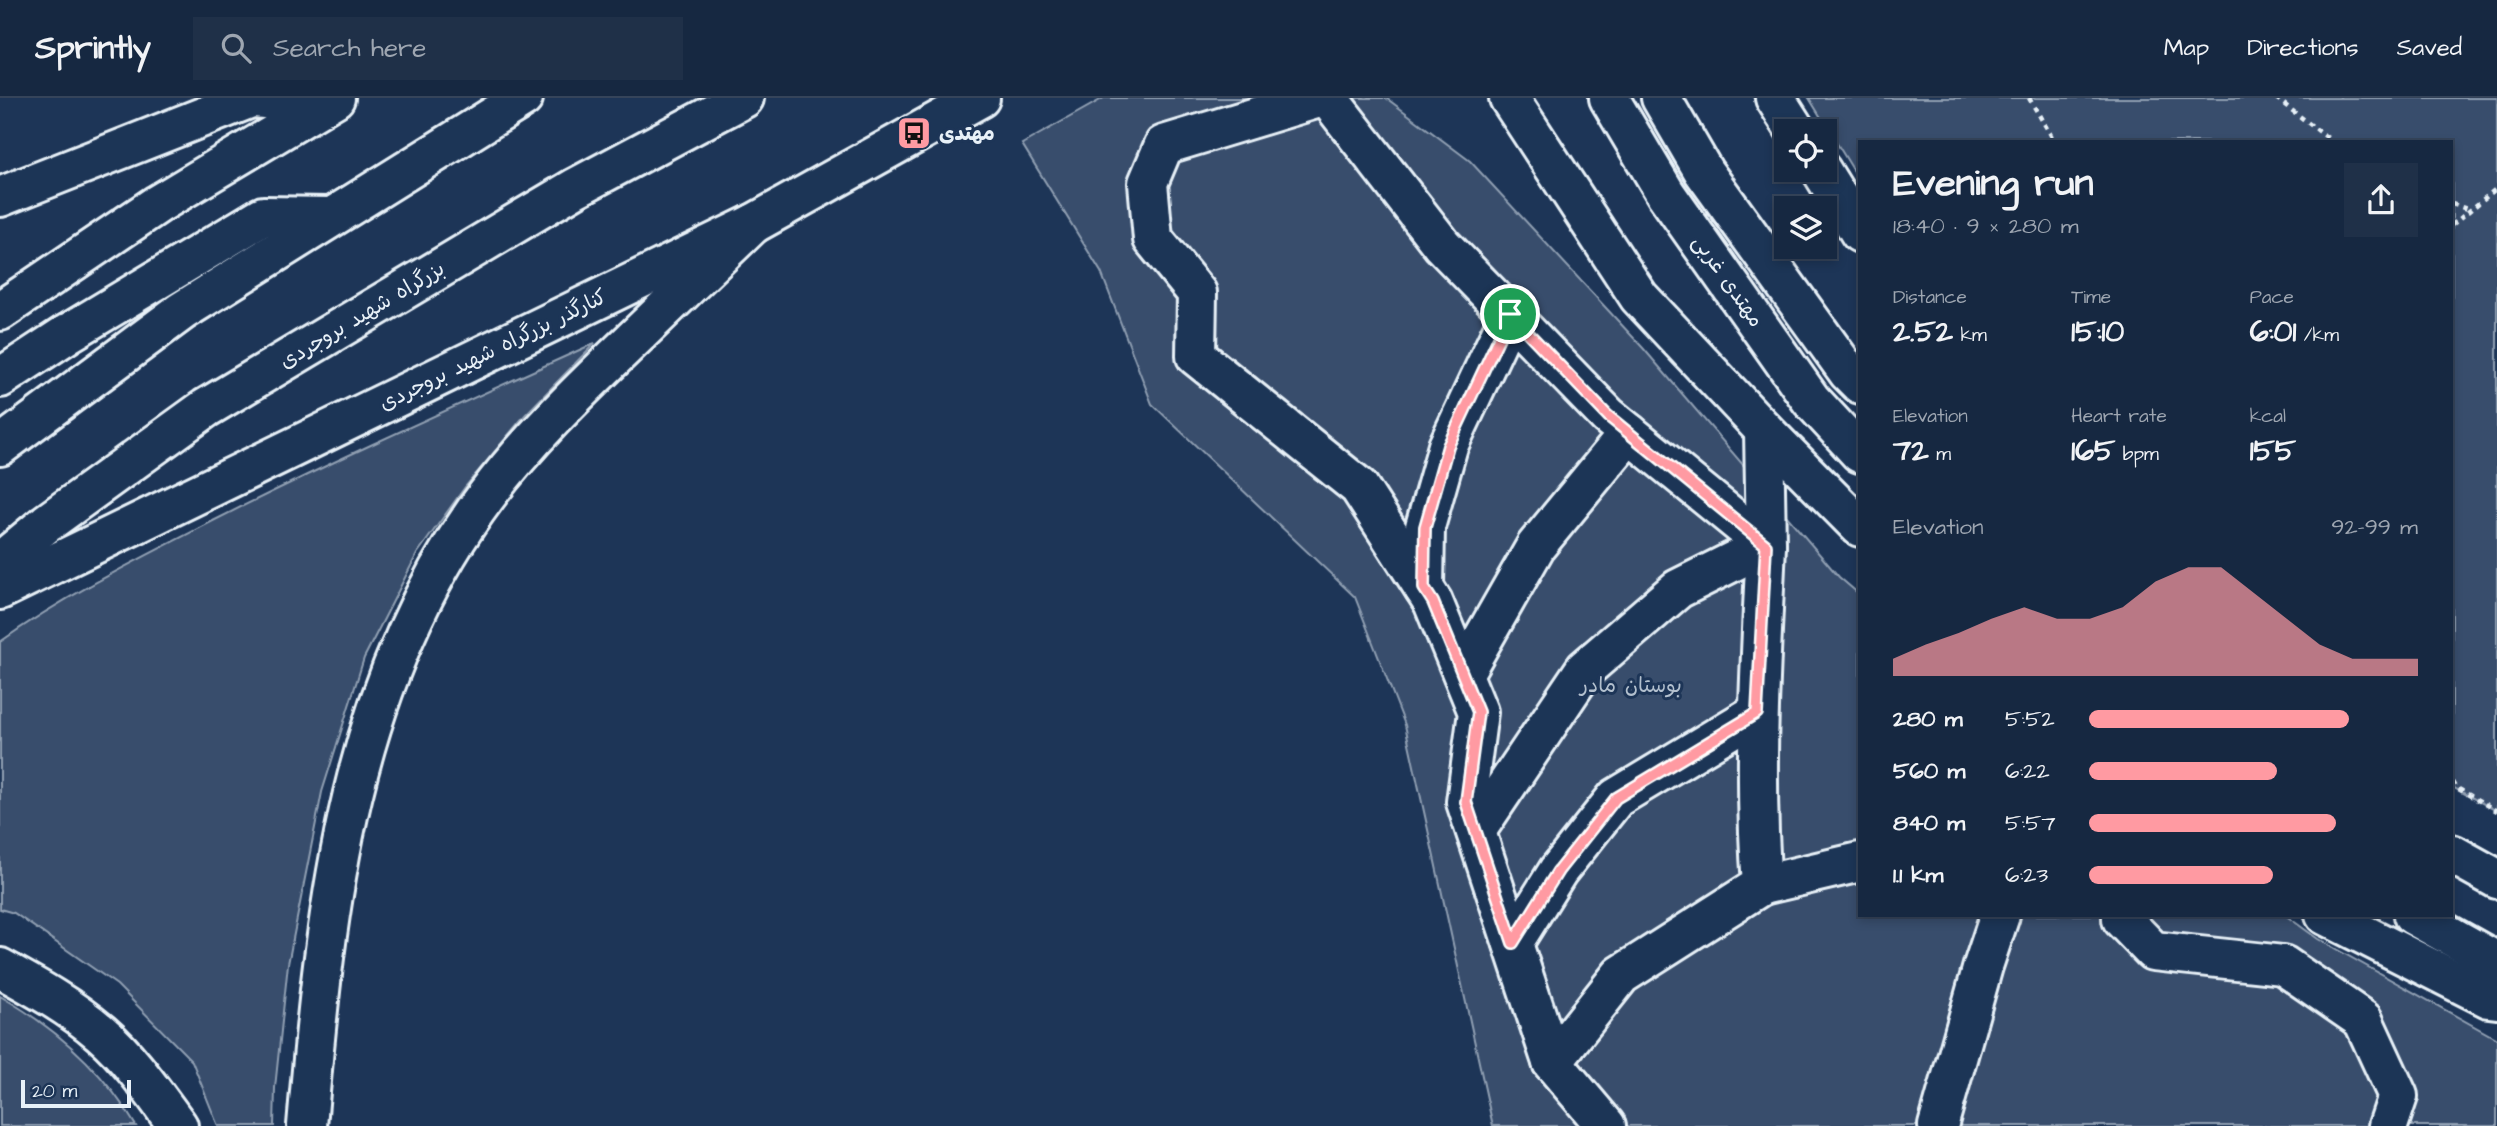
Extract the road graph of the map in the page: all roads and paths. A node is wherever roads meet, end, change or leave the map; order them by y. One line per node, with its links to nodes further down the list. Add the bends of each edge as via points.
1 (253, 98): 13 (main road); 19 (main road)
2 (523, 98): 22 (main road)
3 (744, 98): 36 (main road, بزرگراه شهید بروجردی, via 575,188 206,408)
4 (980, 98): 23 (main road, کنارگذر بزرگراه شهید بروجردی)
5 (1319, 98): 37 (main road, via 1164,145 1148,183 1153,239 1197,293 1196,356 1359,487)
6 (1328, 98): 27 (main road, via 1442,245)
7 (1609, 98): 33 (main road, مهتدی غربی, via 1666,194 1811,400)
8 (1661, 98): 29 (main road, مهتدی غربی, via 1704,172)
9 (1775, 98): 14 (main road)
10 (2029, 98): 15 (path)
11 (2276, 98): 16 (path)
12 (1511, 101): 30 (main road, via 1639,297)
13 (328, 102): 26 (main road, via 158,204)
14 (1788, 119)
15 (2052, 140)
16 (2330, 140)
17 (1828, 182): 25 (main road)
18 (2497, 188): 21 (path)
19 (0, 197)
20 (2453, 204): 21 (path)
21 (2470, 210): 24 (path)
22 (331, 218): 28 (main road, via 263,216); 32 (main road, via 182,311)
23 (753, 224): 38 (main road, کنارگذر بزرگراه شهید بروجردی); 60 (main road, via 562,408 487,495 398,648 367,736 343,837 318,1000)
24 (2453, 224)
25 (1858, 230)
26 (0, 311)
27 (1510, 314): 31 (main road); 37 (main road, via 1448,446 1425,527)
28 (0, 378)
29 (1858, 382)
30 (1764, 430): 34 (main road); 35 (main road)
31 (1629, 433): 35 (main road); 39 (main road, via 1536,546)
32 (0, 446)
33 (1858, 451)
34 (1858, 525)
35 (1766, 545): 40 (main road); 43 (main road, via 1678,589 1586,669)
36 (0, 562)
37 (1424, 588): 39 (main road)
38 (0, 590)
39 (1463, 674): 43 (main road, via 1478,712 1466,802)
40 (1757, 713): 47 (main road); 53 (main road, via 1616,798 1558,871)
41 (2453, 784): 42 (path)
42 (2497, 811)
43 (1476, 831): 53 (main road)
44 (2453, 855): 46 (main road)
45 (1858, 862): 47 (main road)
46 (2497, 879)
47 (1762, 885): 58 (main road, via 1621,975)
48 (1999, 917): 62 (main road)
49 (2122, 917): 63 (main road, via 2153,951 2283,965 2362,1020 2398,1096)
50 (2329, 917): 57 (main road)
51 (2417, 917): 55 (main road)
52 (2440, 917): 54 (main road)
53 (1513, 943): 58 (main road)
54 (2497, 955)
55 (2497, 962)
56 (0, 968): 59 (main road, via 49,995 102,1034)
57 (2497, 999)
58 (1552, 1062): 61 (main road)
59 (178, 1126)
60 (307, 1126)
61 (1606, 1126)
62 (1938, 1126)
63 (2388, 1126)

